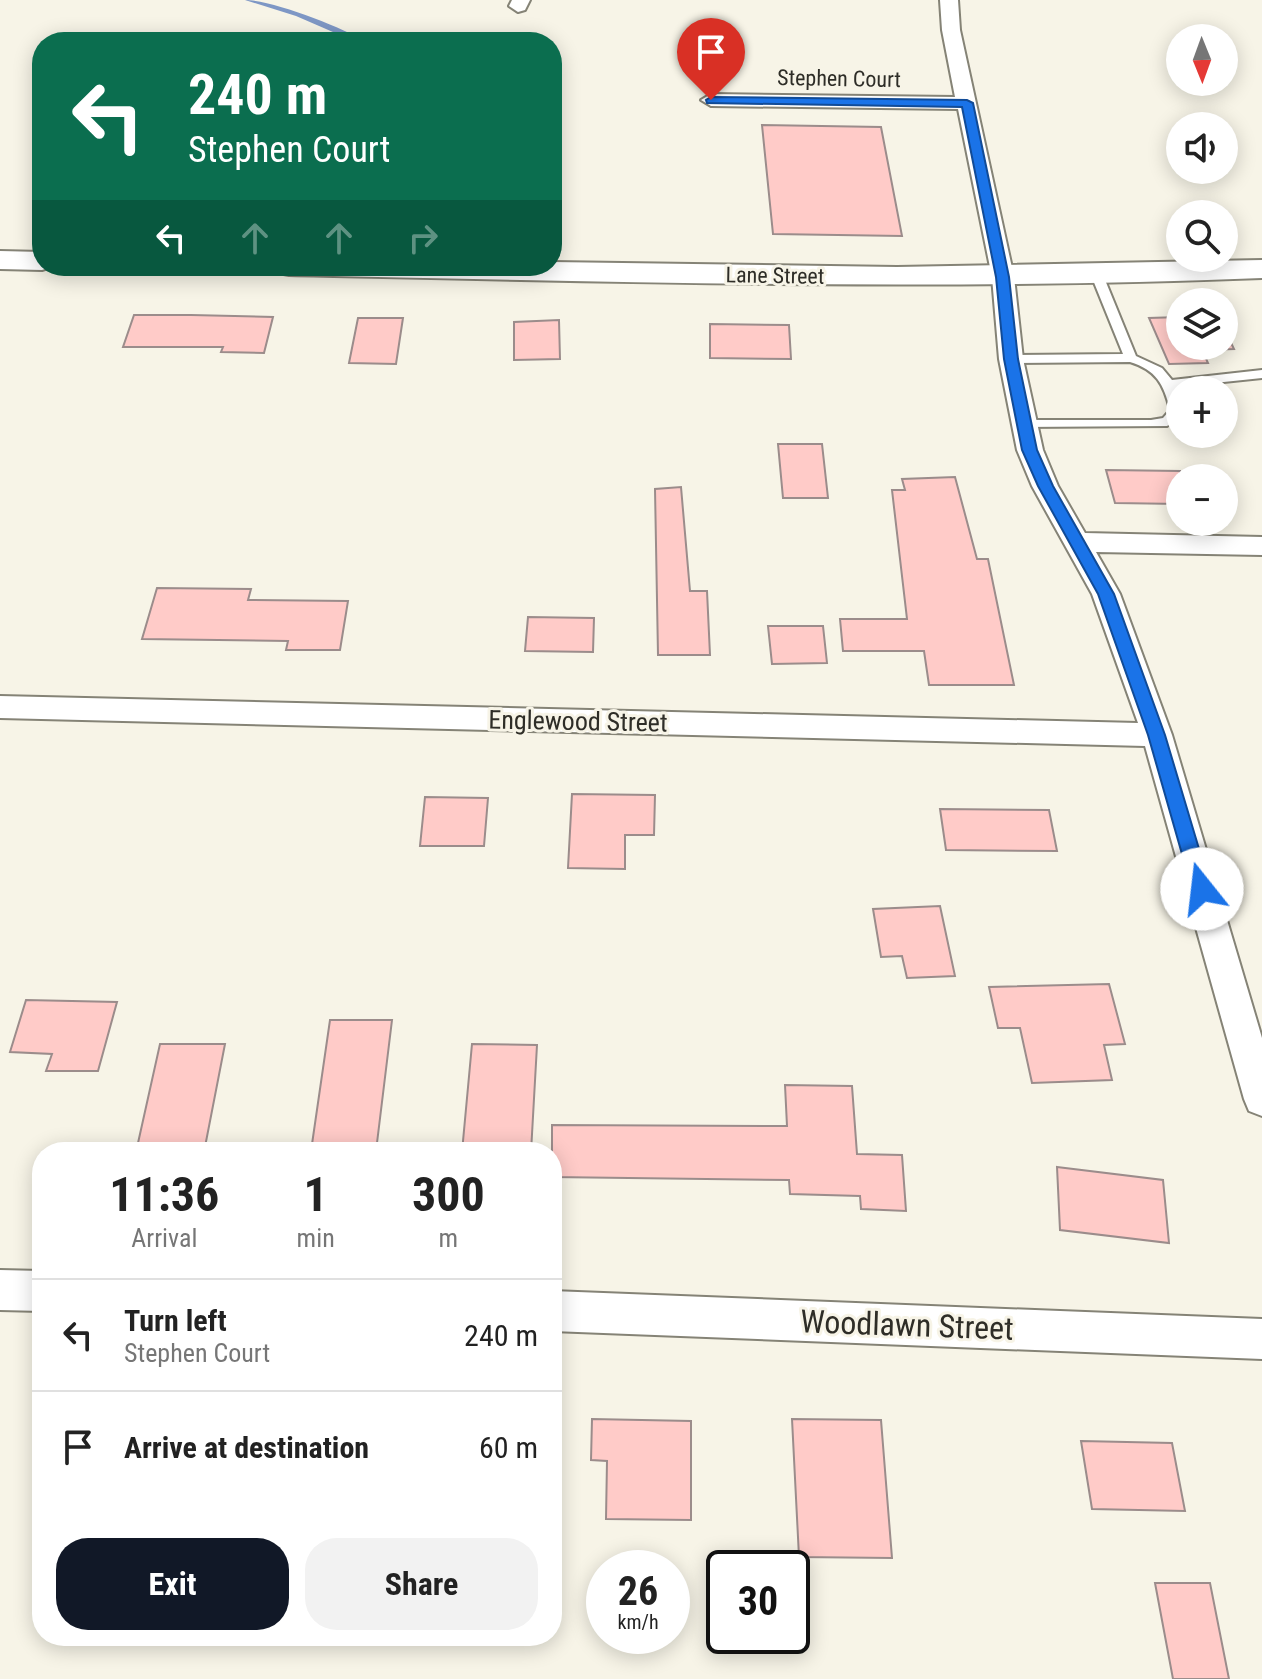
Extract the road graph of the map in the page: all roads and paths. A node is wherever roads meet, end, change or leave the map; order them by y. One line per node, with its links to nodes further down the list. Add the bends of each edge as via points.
1 (949, 0): 3 (street)
2 (711, 100): 3 (street, Stephen Court)
3 (967, 103): 9 (street)
4 (0, 260): 5 (main road)
5 (32, 261)
6 (562, 270): 9 (main road, Lane Street)
7 (1261, 273): 8 (main road, Lane Street)
8 (1097, 275): 9 (main road, Lane Street); 10 (lane)
9 (1003, 277): 11 (street)
10 (1131, 358): 11 (lane); 14 (lane, via 1150,363)
11 (1011, 359): 16 (street)
12 (1262, 374): 13 (lane)
13 (1238, 377)
14 (1166, 380)
15 (1166, 422): 16 (lane)
16 (1025, 424): 17 (street, via 1040,474)
17 (1077, 542): 18 (street); 20 (street, via 1106,594)
18 (1262, 546)
19 (0, 707): 20 (street, Englewood Street)
20 (1157, 735): 21 (street)
21 (1250, 1012): 22 (street)
22 (1262, 1099)
23 (0, 1290): 24 (street)
24 (32, 1291)
25 (562, 1311): 26 (street, Woodlawn Street)
26 (1262, 1339)

